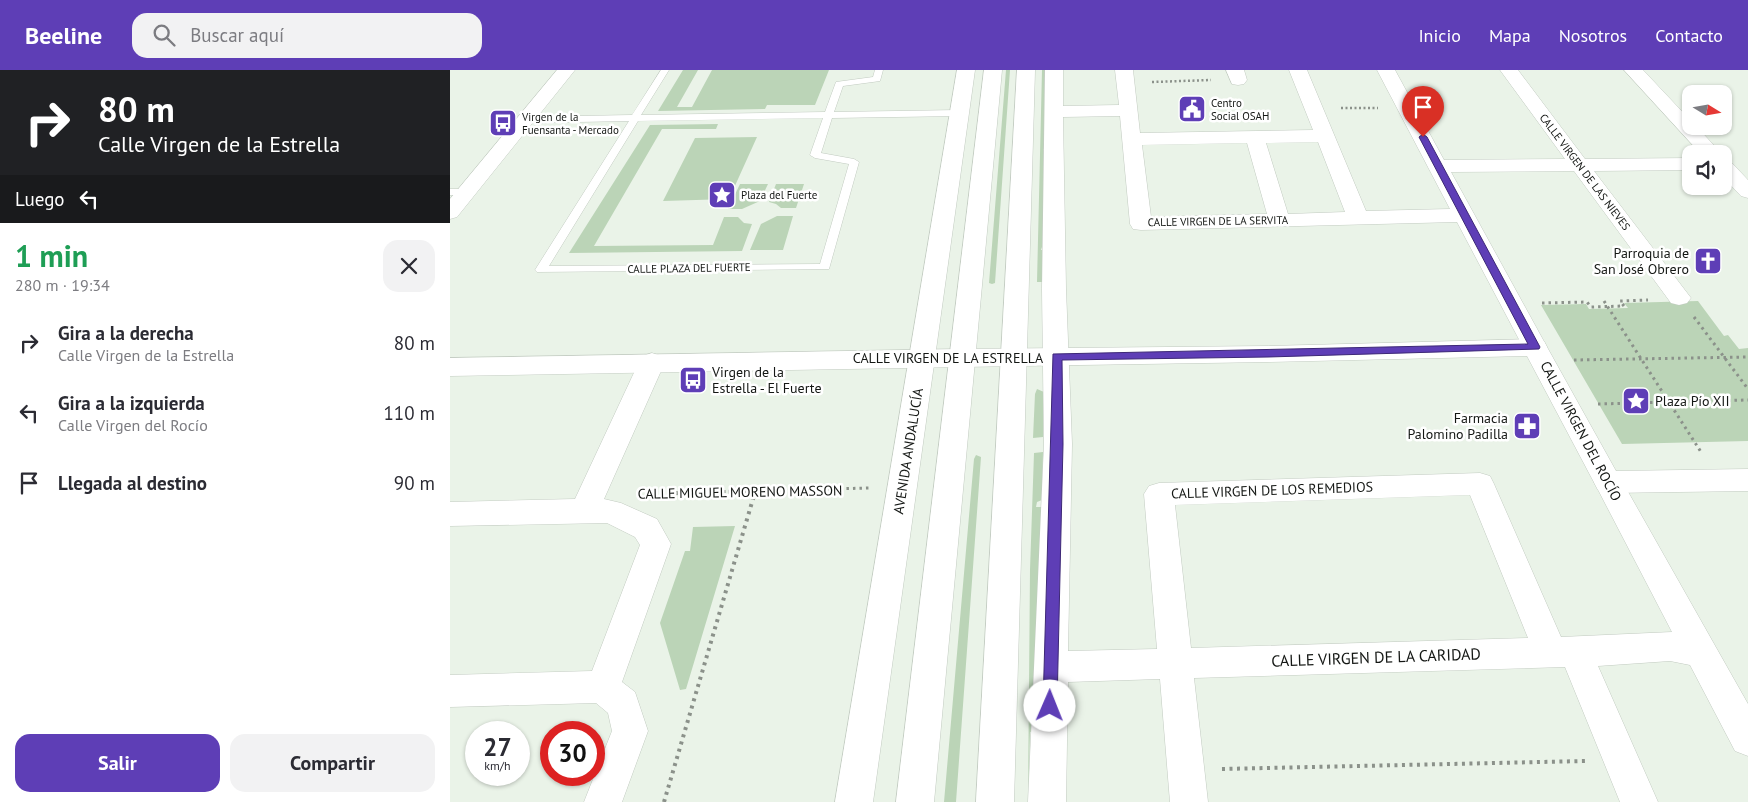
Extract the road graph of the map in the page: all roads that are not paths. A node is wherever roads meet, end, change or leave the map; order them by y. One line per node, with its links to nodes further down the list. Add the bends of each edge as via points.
1 (566, 70): 18 (street)
2 (664, 70): 17 (lane, CALLE PLAZA DEL FUERTE)
3 (879, 70): 16 (lane, CALLE PLAZA DEL FUERTE, via 876,79 839,84)
4 (966, 70): 15 (street, AVENIDA ANDALUCÍA)
5 (993, 70): 40 (street)
6 (1026, 70): 37 (street)
7 (1054, 70): 14 (street)
8 (1124, 70): 13 (street, CALLE VIRGEN DE LA SERVITA)
9 (1298, 70): 19 (street)
10 (1386, 70): 27 (street, CALLE VIRGEN DEL ROCÍO)
11 (1509, 70): 24 (street, CALLE VIRGEN DE LAS NIEVES)
12 (1633, 70): 22 (street)
13 (1128, 110): 14 (street); 21 (street, CALLE VIRGEN DE LA SERVITA)
14 (1053, 112): 38 (street)
15 (959, 113): 16 (lane); 39 (street, AVENIDA ANDALUCÍA)
16 (828, 115): 17 (lane); 17 (lane, CALLE PLAZA DEL FUERTE, via 815,154 854,162 825,267 541,270)
17 (635, 118): 18 (lane)
18 (525, 120): 29 (street)
19 (1325, 136): 20 (street); 33 (street)
20 (1255, 137): 21 (street); 34 (street)
21 (1131, 139): 34 (street, CALLE VIRGEN DE LA SERVITA, via 1142,224)
22 (1704, 145)
23 (1748, 163): 26 (street)
24 (1579, 164): 25 (street); 27 (street); 35 (street, CALLE VIRGEN DE LAS NIEVES)
25 (1682, 164)
26 (1732, 164)
27 (1439, 166): 32 (street, CALLE VIRGEN DEL ROCÍO)
28 (1732, 174): 30 (street)
29 (459, 192): 31 (street)
30 (1748, 192)
31 (450, 212)
32 (1465, 215): 33 (street, CALLE VIRGEN DE LA SERVITA); 36 (street, CALLE VIRGEN DEL ROCÍO)
33 (1358, 218): 34 (street, CALLE VIRGEN DE LA SERVITA)
34 (1279, 220)
35 (1680, 299)
36 (1535, 347): 38 (street, CALLE VIRGEN DE LA ESTRELLA); 44 (street, CALLE VIRGEN DEL ROCÍO)
37 (1013, 357): 38 (street, CALLE VIRGEN DE LA ESTRELLA); 40 (street, CALLE VIRGEN DE LA ESTRELLA); 57 (street)
38 (1057, 357): 50 (street, via 1058,444)
39 (922, 358): 40 (street, CALLE VIRGEN DE LA ESTRELLA); 41 (street, CALLE VIRGEN DE LA ESTRELLA); 55 (street, AVENIDA ANDALUCÍA)
40 (961, 358): 56 (street)
41 (652, 362): 42 (street, CALLE VIRGEN DE LA ESTRELLA); 45 (street)
42 (450, 367)
43 (1748, 480): 44 (street)
44 (1608, 482): 48 (street, CALLE VIRGEN DEL ROCÍO)
45 (598, 511): 46 (street); 51 (street, via 646,528 656,544)
46 (450, 514)
47 (1563, 652): 48 (street, CALLE VIRGEN DE LA CARIDAD, via 1670,646); 49 (street, CALLE VIRGEN DE LA CARIDAD); 49 (street, CALLE VIRGEN DE LOS REMEDIOS, via 1480,484 1461,484 1159,494); 60 (street, CALLE VIRGEN DE LOS REMEDIOS, via 1621,760)
48 (1701, 652): 53 (street, CALLE VIRGEN DEL ROCÍO)
49 (1177, 663): 50 (street, CALLE VIRGEN DE LA CARIDAD); 59 (street, CALLE VIRGEN DE LOS REMEDIOS)
50 (1051, 668): 58 (street)
51 (603, 687): 52 (street); 54 (street, via 623,704 630,731)
52 (450, 692)
53 (1748, 739)
54 (603, 802)
55 (854, 802)
56 (915, 802)
57 (995, 802)
58 (1047, 802)
59 (1189, 802)
60 (1639, 802)

